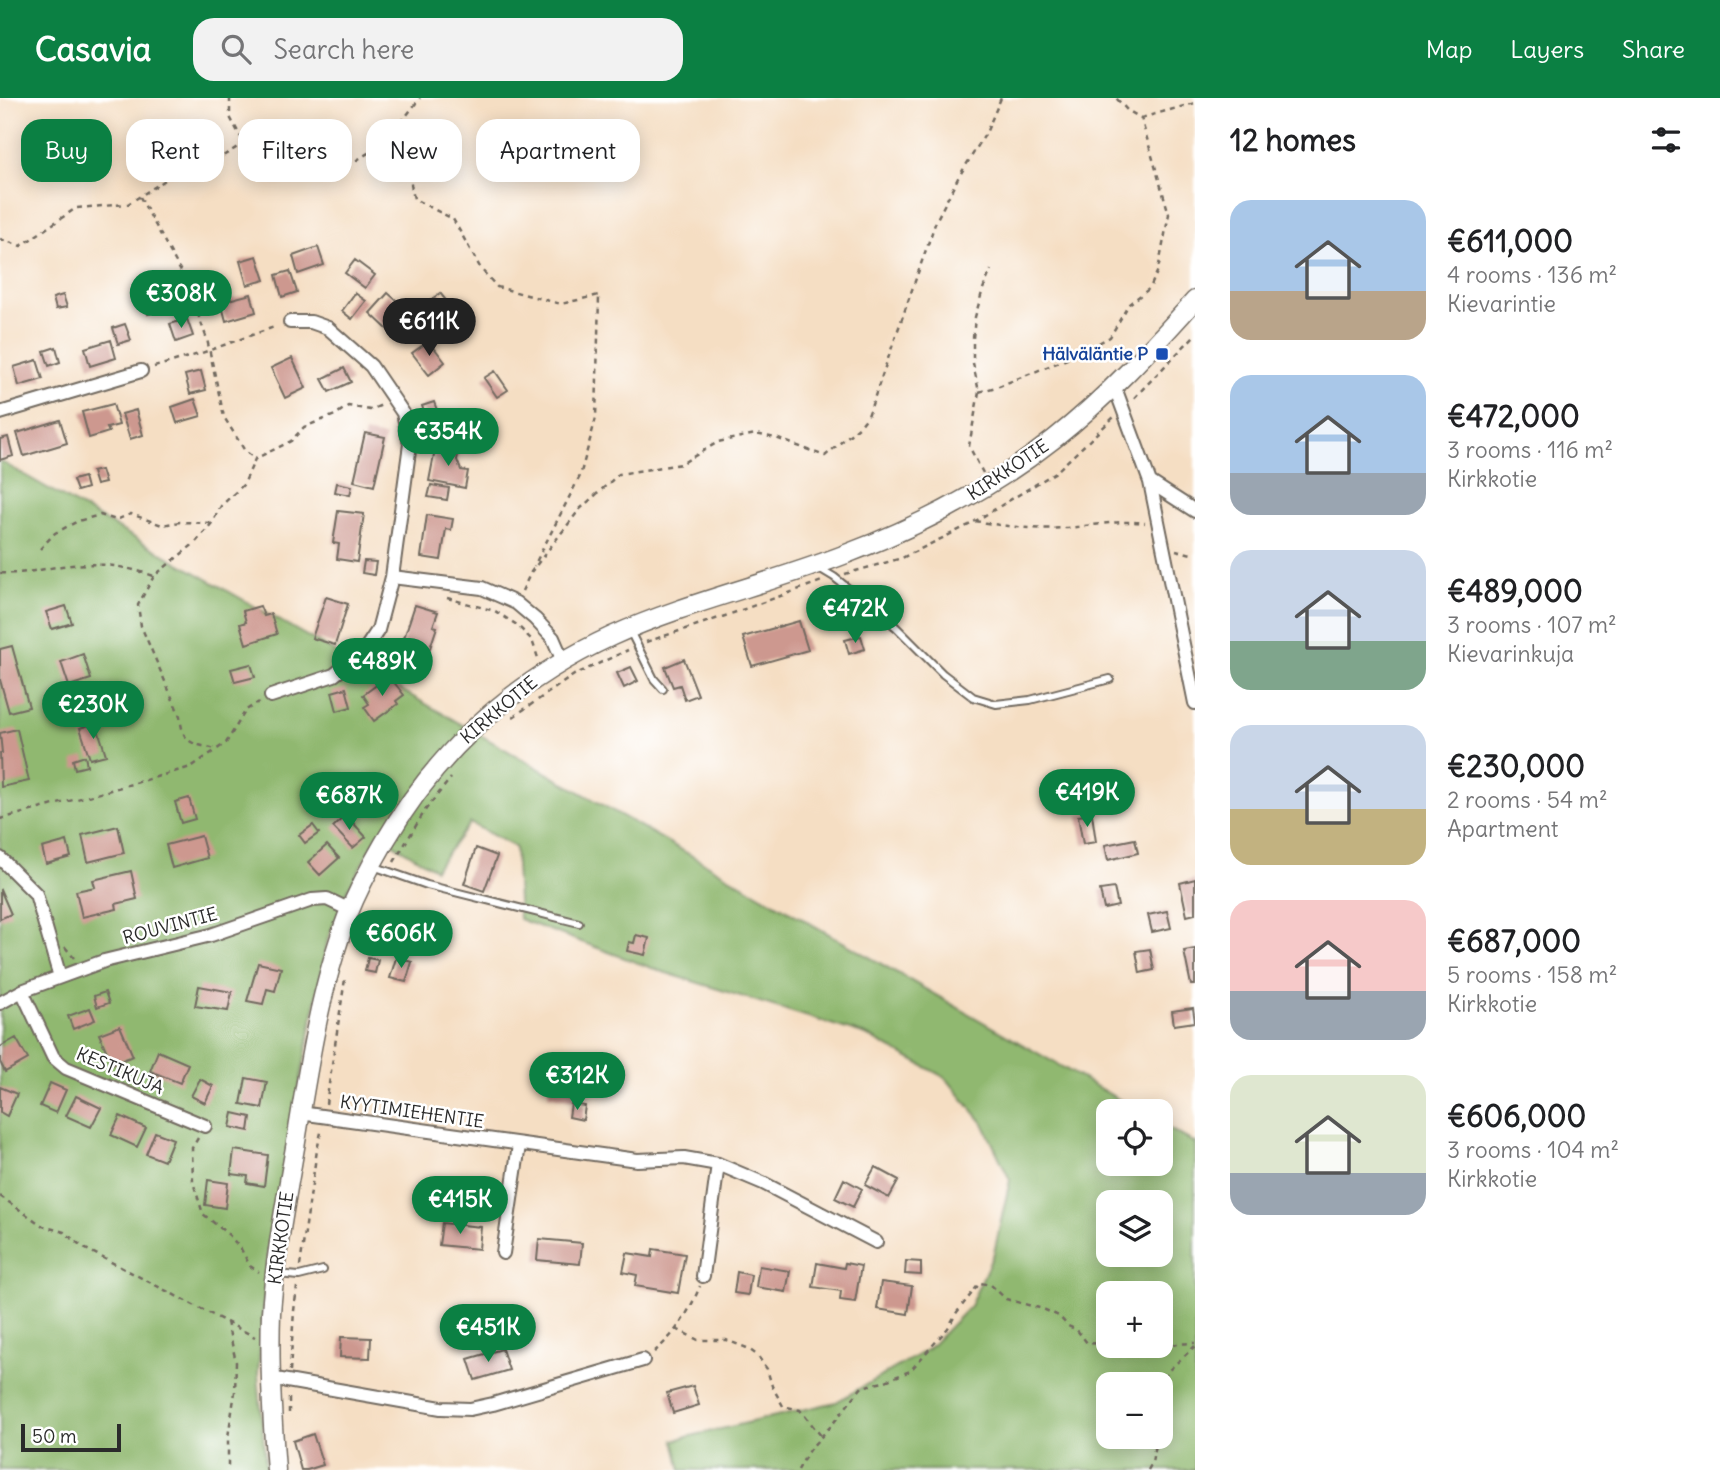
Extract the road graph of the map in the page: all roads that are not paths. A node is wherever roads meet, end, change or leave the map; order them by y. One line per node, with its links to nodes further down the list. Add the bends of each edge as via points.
1 (1195, 300): 4 (street, KIRKKOTIE)
2 (290, 322): 9 (street, via 328,328 371,366 403,413 410,444)
3 (141, 371): 5 (street)
4 (1114, 385): 6 (street); 8 (street, KIRKKOTIE, via 1055,438 989,485 929,519)
5 (0, 413)
6 (1150, 482): 7 (street); 15 (street)
7 (1195, 511)
8 (815, 566): 10 (street, KIRKKOTIE, via 677,611); 12 (lane, via 896,627 973,697 996,704 1030,700)
9 (392, 577): 11 (street, via 482,588 516,603 553,638); 14 (street, via 378,630 364,651 334,675)
10 (634, 637): 11 (street, KIRKKOTIE, via 612,636); 13 (lane)
11 (563, 661): 17 (street, KIRKKOTIE, via 487,715 459,741 395,824)
12 (1110, 679)
13 (663, 689)
14 (271, 695)
15 (1195, 703)
16 (0, 858): 21 (street, via 36,894)
17 (379, 869): 18 (street, KIRKKOTIE); 19 (lane)
18 (348, 915): 20 (lane); 21 (street, ROUVINTIE, via 327,899 312,900 211,935 104,961); 24 (street, KIRKKOTIE, via 330,970)
19 (579, 923)
20 (409, 944)
21 (60, 977): 22 (street, ROUVINTIE)
22 (22, 991): 23 (street, ROUVINTIE); 25 (street, KESTIKUJA, via 53,1057 66,1068)
23 (0, 1003)
24 (300, 1113): 26 (street, KYYTIMIEHENTIE); 31 (street, KIRKKOTIE)
25 (205, 1126)
26 (519, 1145): 27 (street, KYYTIMIEHENTIE, via 637,1160 684,1158); 29 (street)
27 (718, 1164): 28 (street, KYYTIMIEHENTIE); 32 (street)
28 (877, 1242)
29 (503, 1253)
30 (323, 1270): 31 (lane, via 299,1276)
31 (275, 1274): 34 (street, KIRKKOTIE)
32 (703, 1276)
33 (643, 1360): 34 (street, via 470,1409)
34 (270, 1378): 35 (street, KIRKKOTIE)
35 (276, 1470)

